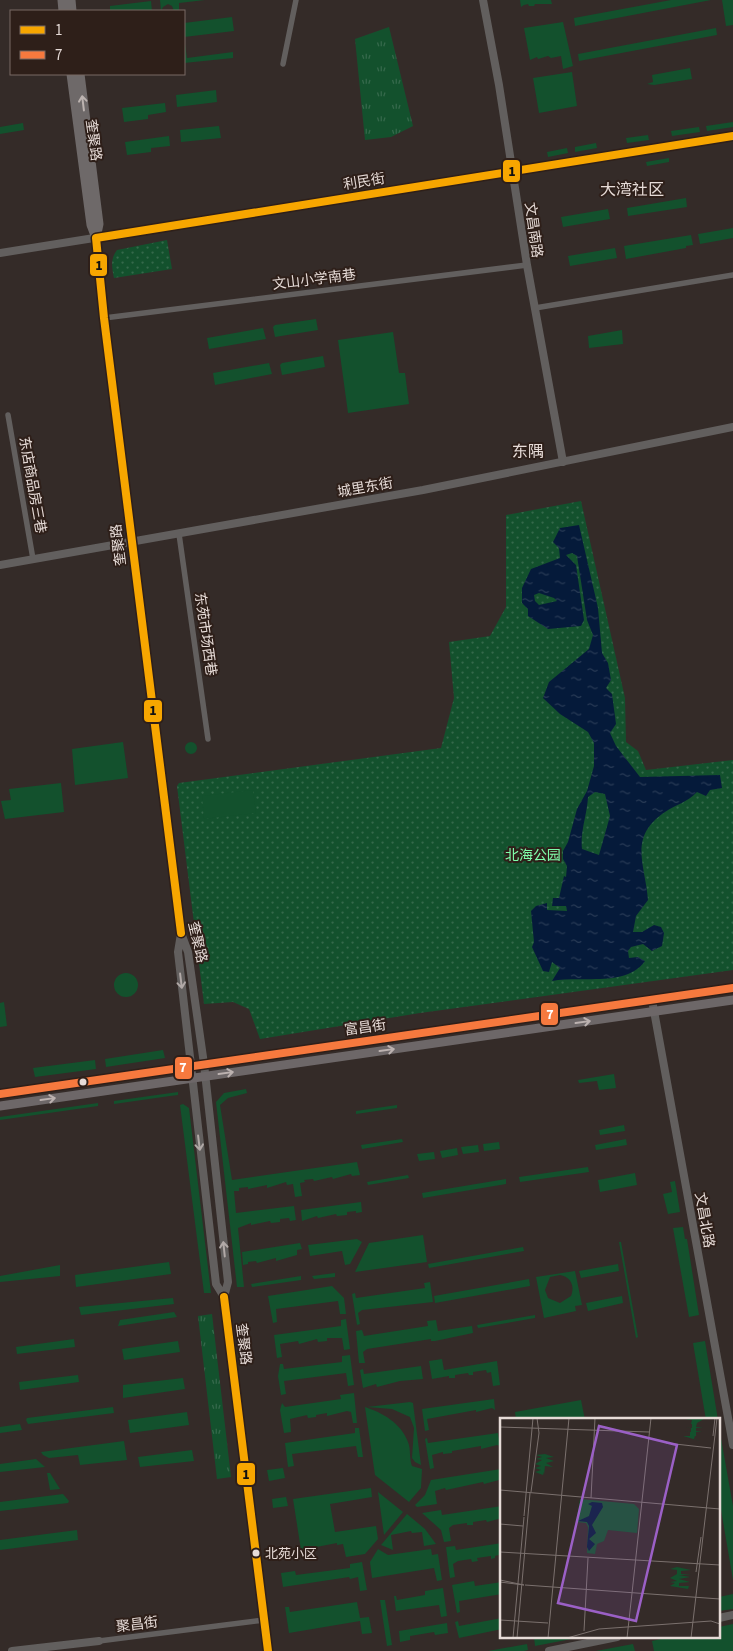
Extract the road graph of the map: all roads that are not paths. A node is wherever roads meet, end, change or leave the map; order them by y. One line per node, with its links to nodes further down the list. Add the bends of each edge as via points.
1 (296, 0): 3 (street)
2 (483, 0): 7 (street, 文昌南路)
3 (283, 64)
4 (71, 75): 8 (main road, 奎聚路, via 91,225)
5 (80, 75): 8 (main road, 奎聚路, one-way to 5, via 99,224)
6 (733, 136): 7 (street, 利民街)
7 (513, 171): 8 (street, 利民街); 10 (street, 文昌南路)
8 (96, 238): 9 (street, 利民街); 13 (street, 奎聚路)
9 (0, 253)
10 (527, 265): 12 (street, 文昌南路); 13 (street, 文山小学南巷)
11 (733, 275): 12 (street)
12 (535, 308): 16 (street, 文昌南路)
13 (104, 318): 18 (street, 奎聚路)
14 (8, 415): 19 (street, 东店商品房三巷)
15 (733, 427): 16 (street, 城里东街)
16 (563, 462): 17 (street, 城里东街)
17 (179, 534): 18 (street, 城里东街); 21 (street, 东苑市场西巷)
18 (132, 542): 19 (street, 城里东街); 22 (street, 奎聚路)
19 (33, 559): 20 (street, 城里东街)
20 (0, 566)
21 (208, 739)
22 (181, 933): 27 (street, 奎聚路, via 188,952); 28 (street, one-way to 28, via 178,952)
23 (733, 988): 24 (main road, 富昌街)
24 (652, 1000): 26 (street, 文昌北路); 27 (main road, 富昌街)
25 (733, 1000): 26 (main road, 富昌街)
26 (654, 1012): 29 (main road, 富昌街, one-way to 26); 34 (street, 文昌北路)
27 (204, 1064): 28 (main road, 富昌街); 29 (street, 奎聚路)
28 (191, 1066): 30 (street); 31 (main road, 富昌街)
29 (204, 1076): 30 (main road, 富昌街); 33 (street, 奎聚路, one-way to 29, via 228,1282)
30 (192, 1078): 32 (main road, 富昌街, one-way to 30); 33 (street, one-way to 33, via 216,1284)
31 (0, 1094)
32 (0, 1106)
33 (224, 1297): 37 (street, 奎聚路)
34 (733, 1445)
35 (733, 1615): 36 (street)
36 (720, 1618)
37 (264, 1620): 39 (street, 聚昌街); 41 (street, 奎聚路)
38 (612, 1638): 42 (street)
39 (99, 1641): 40 (street, 聚昌街)
40 (12, 1651)
41 (268, 1651)
42 (549, 1651)

